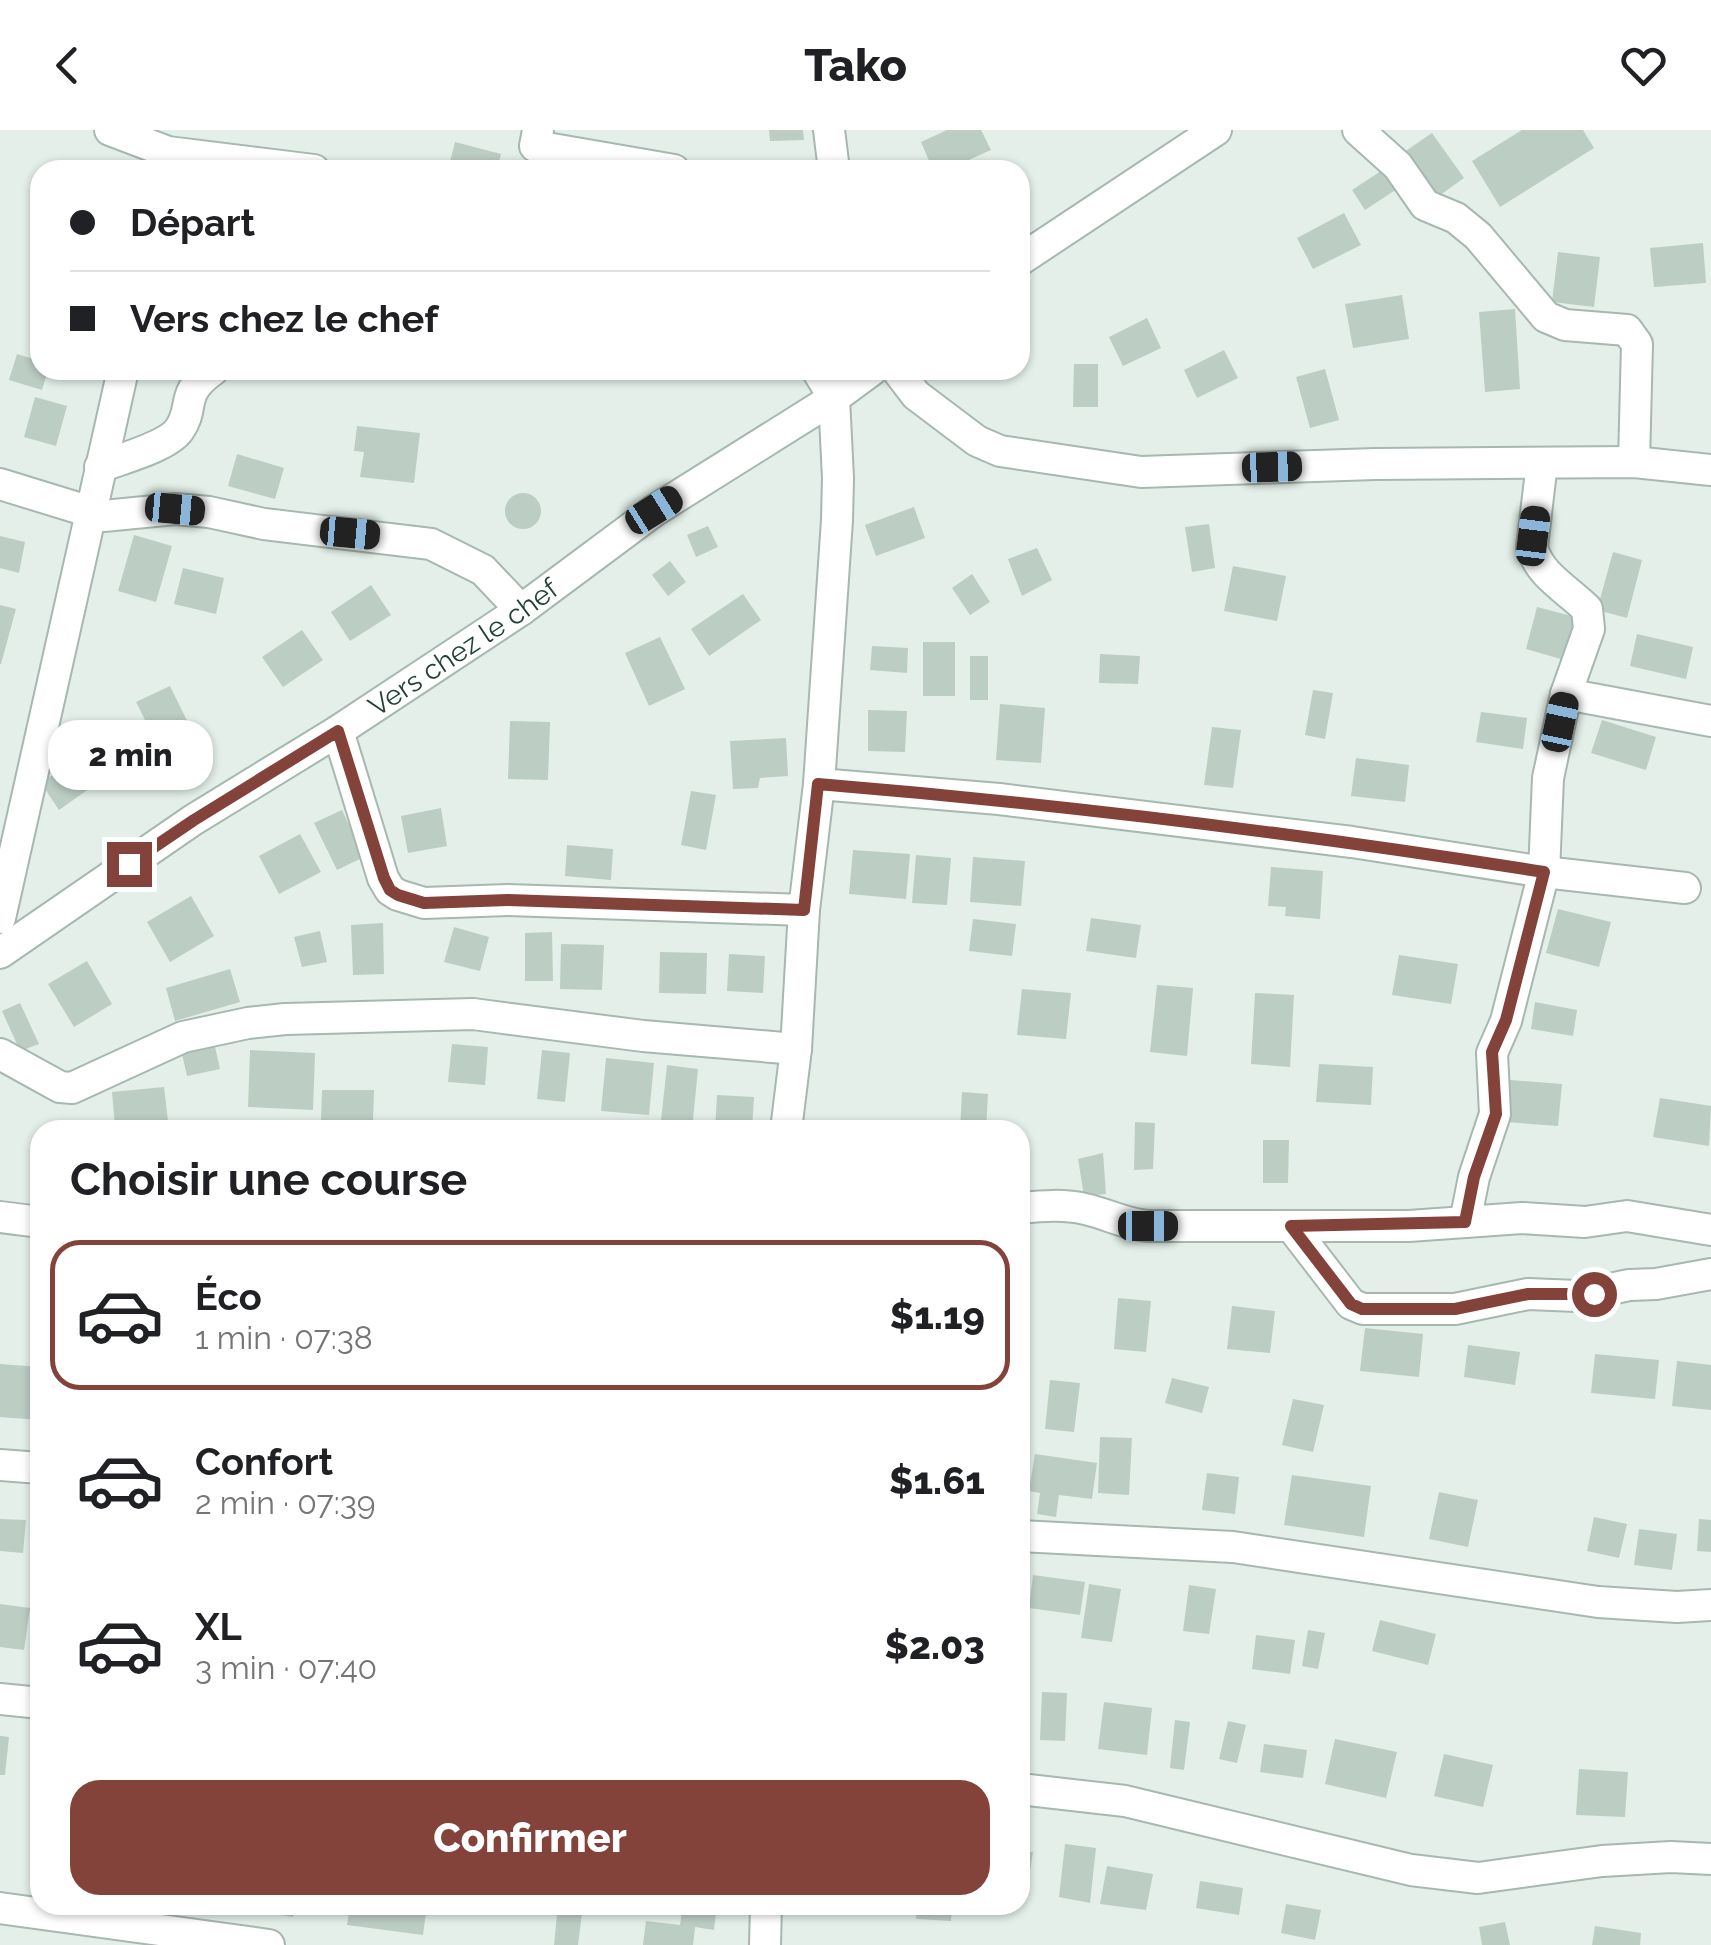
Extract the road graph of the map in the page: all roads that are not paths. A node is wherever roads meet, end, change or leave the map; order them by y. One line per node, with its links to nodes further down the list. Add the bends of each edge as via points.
1 (110, 130): 6 (street)
2 (829, 130): 9 (street)
3 (1216, 130): 10 (street)
4 (1358, 130): 17 (street, via 1398,166 1425,205 1478,236 1546,317 1632,334)
5 (532, 149): 8 (street)
6 (169, 151): 7 (street)
7 (238, 160)
8 (606, 160)
9 (833, 160)
10 (1030, 253)
11 (121, 380): 19 (street)
12 (199, 380): 19 (street, via 180,429)
13 (823, 380): 16 (street)
14 (858, 380): 16 (street, Vers chez le chef)
15 (905, 380): 18 (street, via 916,395 1000,452 1140,472)
16 (834, 398): 23 (street, Vers chez le chef, via 654,510); 27 (street, via 837,520)
17 (1634, 462): 18 (street); 20 (street)
18 (1542, 463): 24 (street, via 1534,557 1589,615)
19 (100, 467): 22 (street)
20 (1711, 470)
21 (0, 484): 22 (street)
22 (90, 514): 23 (street, via 175,509 431,544 483,570); 31 (street)
23 (520, 610): 26 (street, Vers chez le chef)
24 (1566, 694): 25 (street); 28 (street, via 1548,778)
25 (1711, 721)
26 (338, 731): 30 (street, via 384,878 390,890 409,900); 32 (street, Vers chez le chef)
27 (818, 784): 28 (street, via 999,798); 30 (street)
28 (1544, 872): 29 (street); 39 (street, via 1492,1052 1496,1114)
29 (1685, 888)
30 (804, 910): 33 (street)
31 (0, 918)
32 (0, 953)
33 (796, 1048): 34 (street, via 473,1014 248,1022 158,1046 72,1088); 35 (street)
34 (0, 1054)
35 (787, 1120)
36 (1030, 1207): 40 (street, via 1080,1208 1148,1226)
37 (0, 1216): 38 (street)
38 (30, 1220)
39 (1465, 1222): 40 (street); 41 (street, via 1636,1216)
40 (1291, 1226): 42 (street, via 1351,1304 1362,1309 1455,1309)
41 (1711, 1230)
42 (1711, 1274)
43 (0, 1465): 44 (street)
44 (30, 1467)
45 (1030, 1537): 46 (street, via 1233,1547 1598,1602)
46 (1711, 1605)
47 (0, 1699): 48 (street)
48 (30, 1702)
49 (1030, 1789): 50 (street, via 1126,1801 1411,1870 1478,1878 1602,1861)
50 (1711, 1858)
51 (0, 1908): 52 (street)
52 (30, 1912)
53 (51, 1915): 55 (street)
54 (766, 1915): 56 (street)
55 (270, 1945)
56 (765, 1945)

